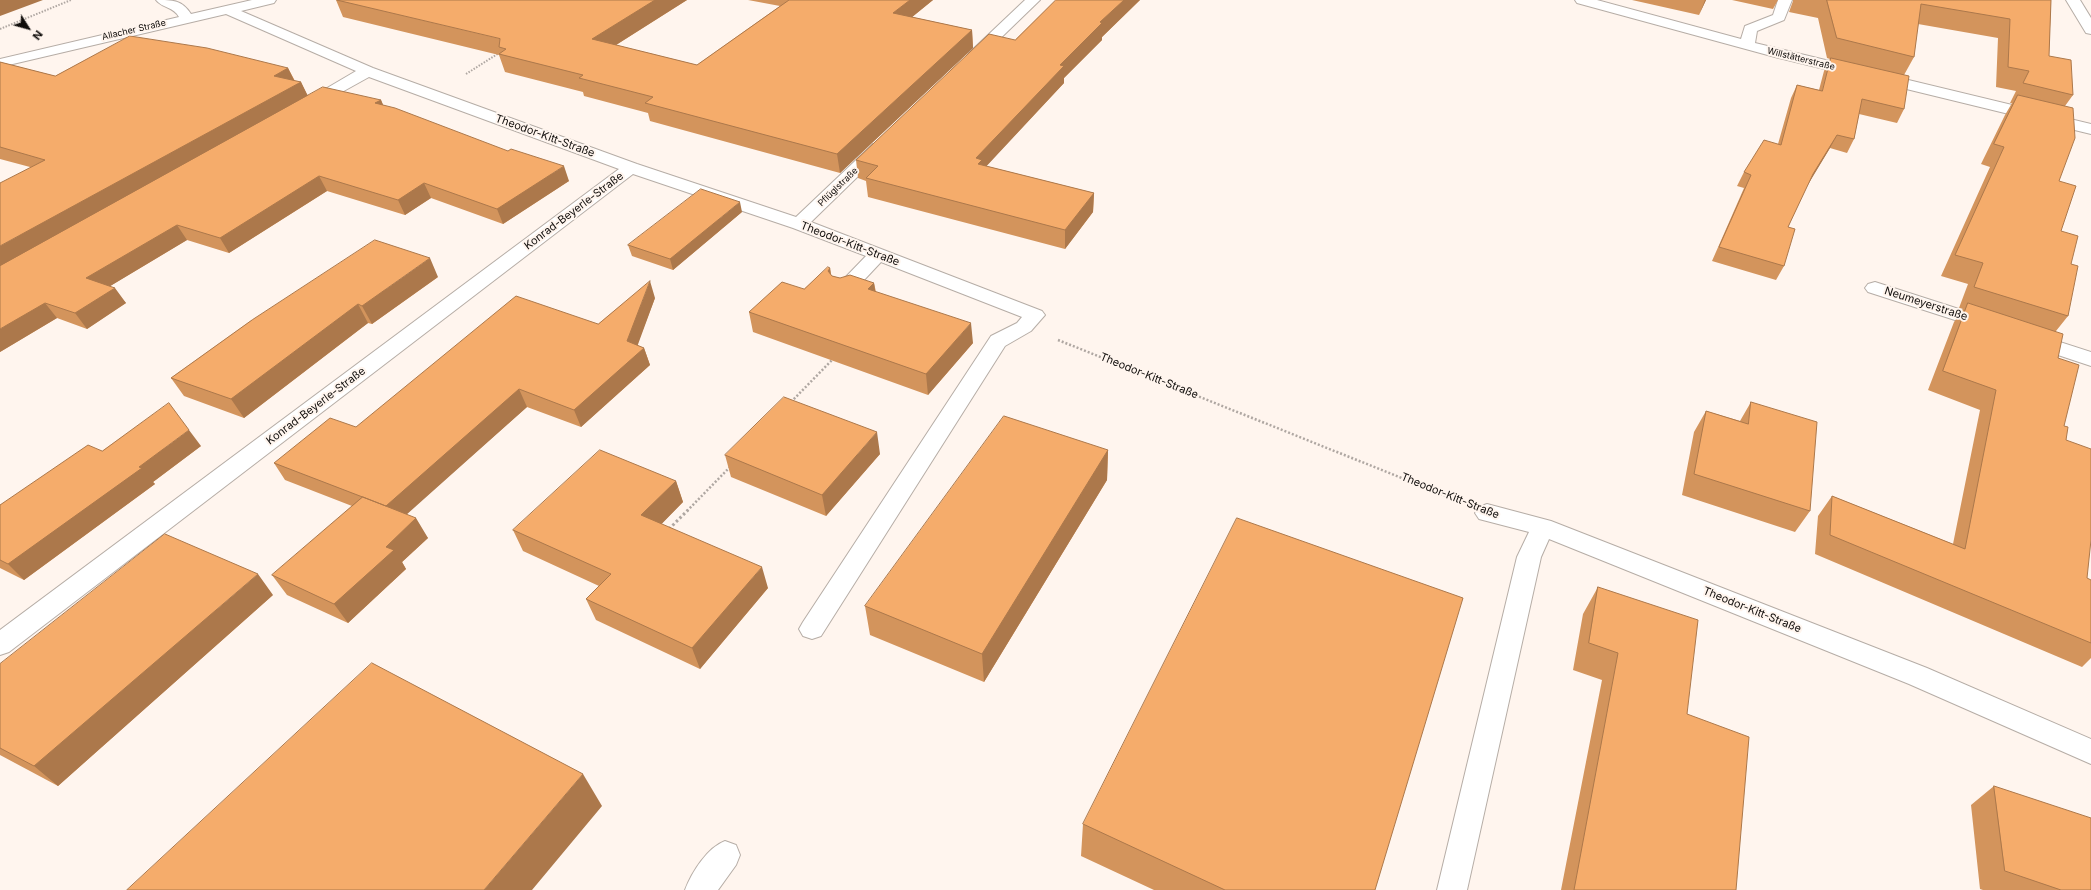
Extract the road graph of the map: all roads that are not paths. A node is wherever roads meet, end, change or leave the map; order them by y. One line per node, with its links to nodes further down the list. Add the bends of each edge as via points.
1 (163, 0): 8 (street, via 181,8)
2 (269, 0): 7 (street, Allacher Straße)
3 (1033, 0): 12 (street)
4 (1582, 0): 10 (street, Willstätterstraße)
5 (1785, 0): 10 (street, via 1779,17 1750,29)
6 (2073, 0): 9 (street)
7 (226, 9): 8 (street, Allacher Straße); 13 (street, Theodor-Kitt-Straße)
8 (187, 18): 11 (street, Allacher Straße)
9 (2091, 30)
10 (1747, 45): 15 (street, Willstätterstraße)
11 (0, 63)
12 (964, 66)
13 (368, 71): 14 (street); 17 (street, Theodor-Kitt-Straße)
14 (298, 110)
15 (2091, 128)
16 (890, 137): 18 (street, Pflüglstraße)
17 (631, 168): 18 (street, Theodor-Kitt-Straße); 26 (street, Konrad-Beyerle-Straße)
18 (799, 224): 19 (street, Theodor-Kitt-Straße)
19 (877, 255): 21 (street); 25 (street, Theodor-Kitt-Straße, via 1035,315 1024,326 998,341)
20 (1875, 288): 22 (street, Neumeyerstraße)
21 (843, 291)
22 (2091, 359)
23 (1487, 513): 24 (street, Theodor-Kitt-Straße)
24 (1543, 527): 27 (street, Theodor-Kitt-Straße, via 1918,676); 30 (street, via 1529,557)
25 (812, 629)
26 (0, 644)
27 (2091, 752)
28 (725, 856): 29 (street)
29 (700, 890)
30 (1452, 890)

